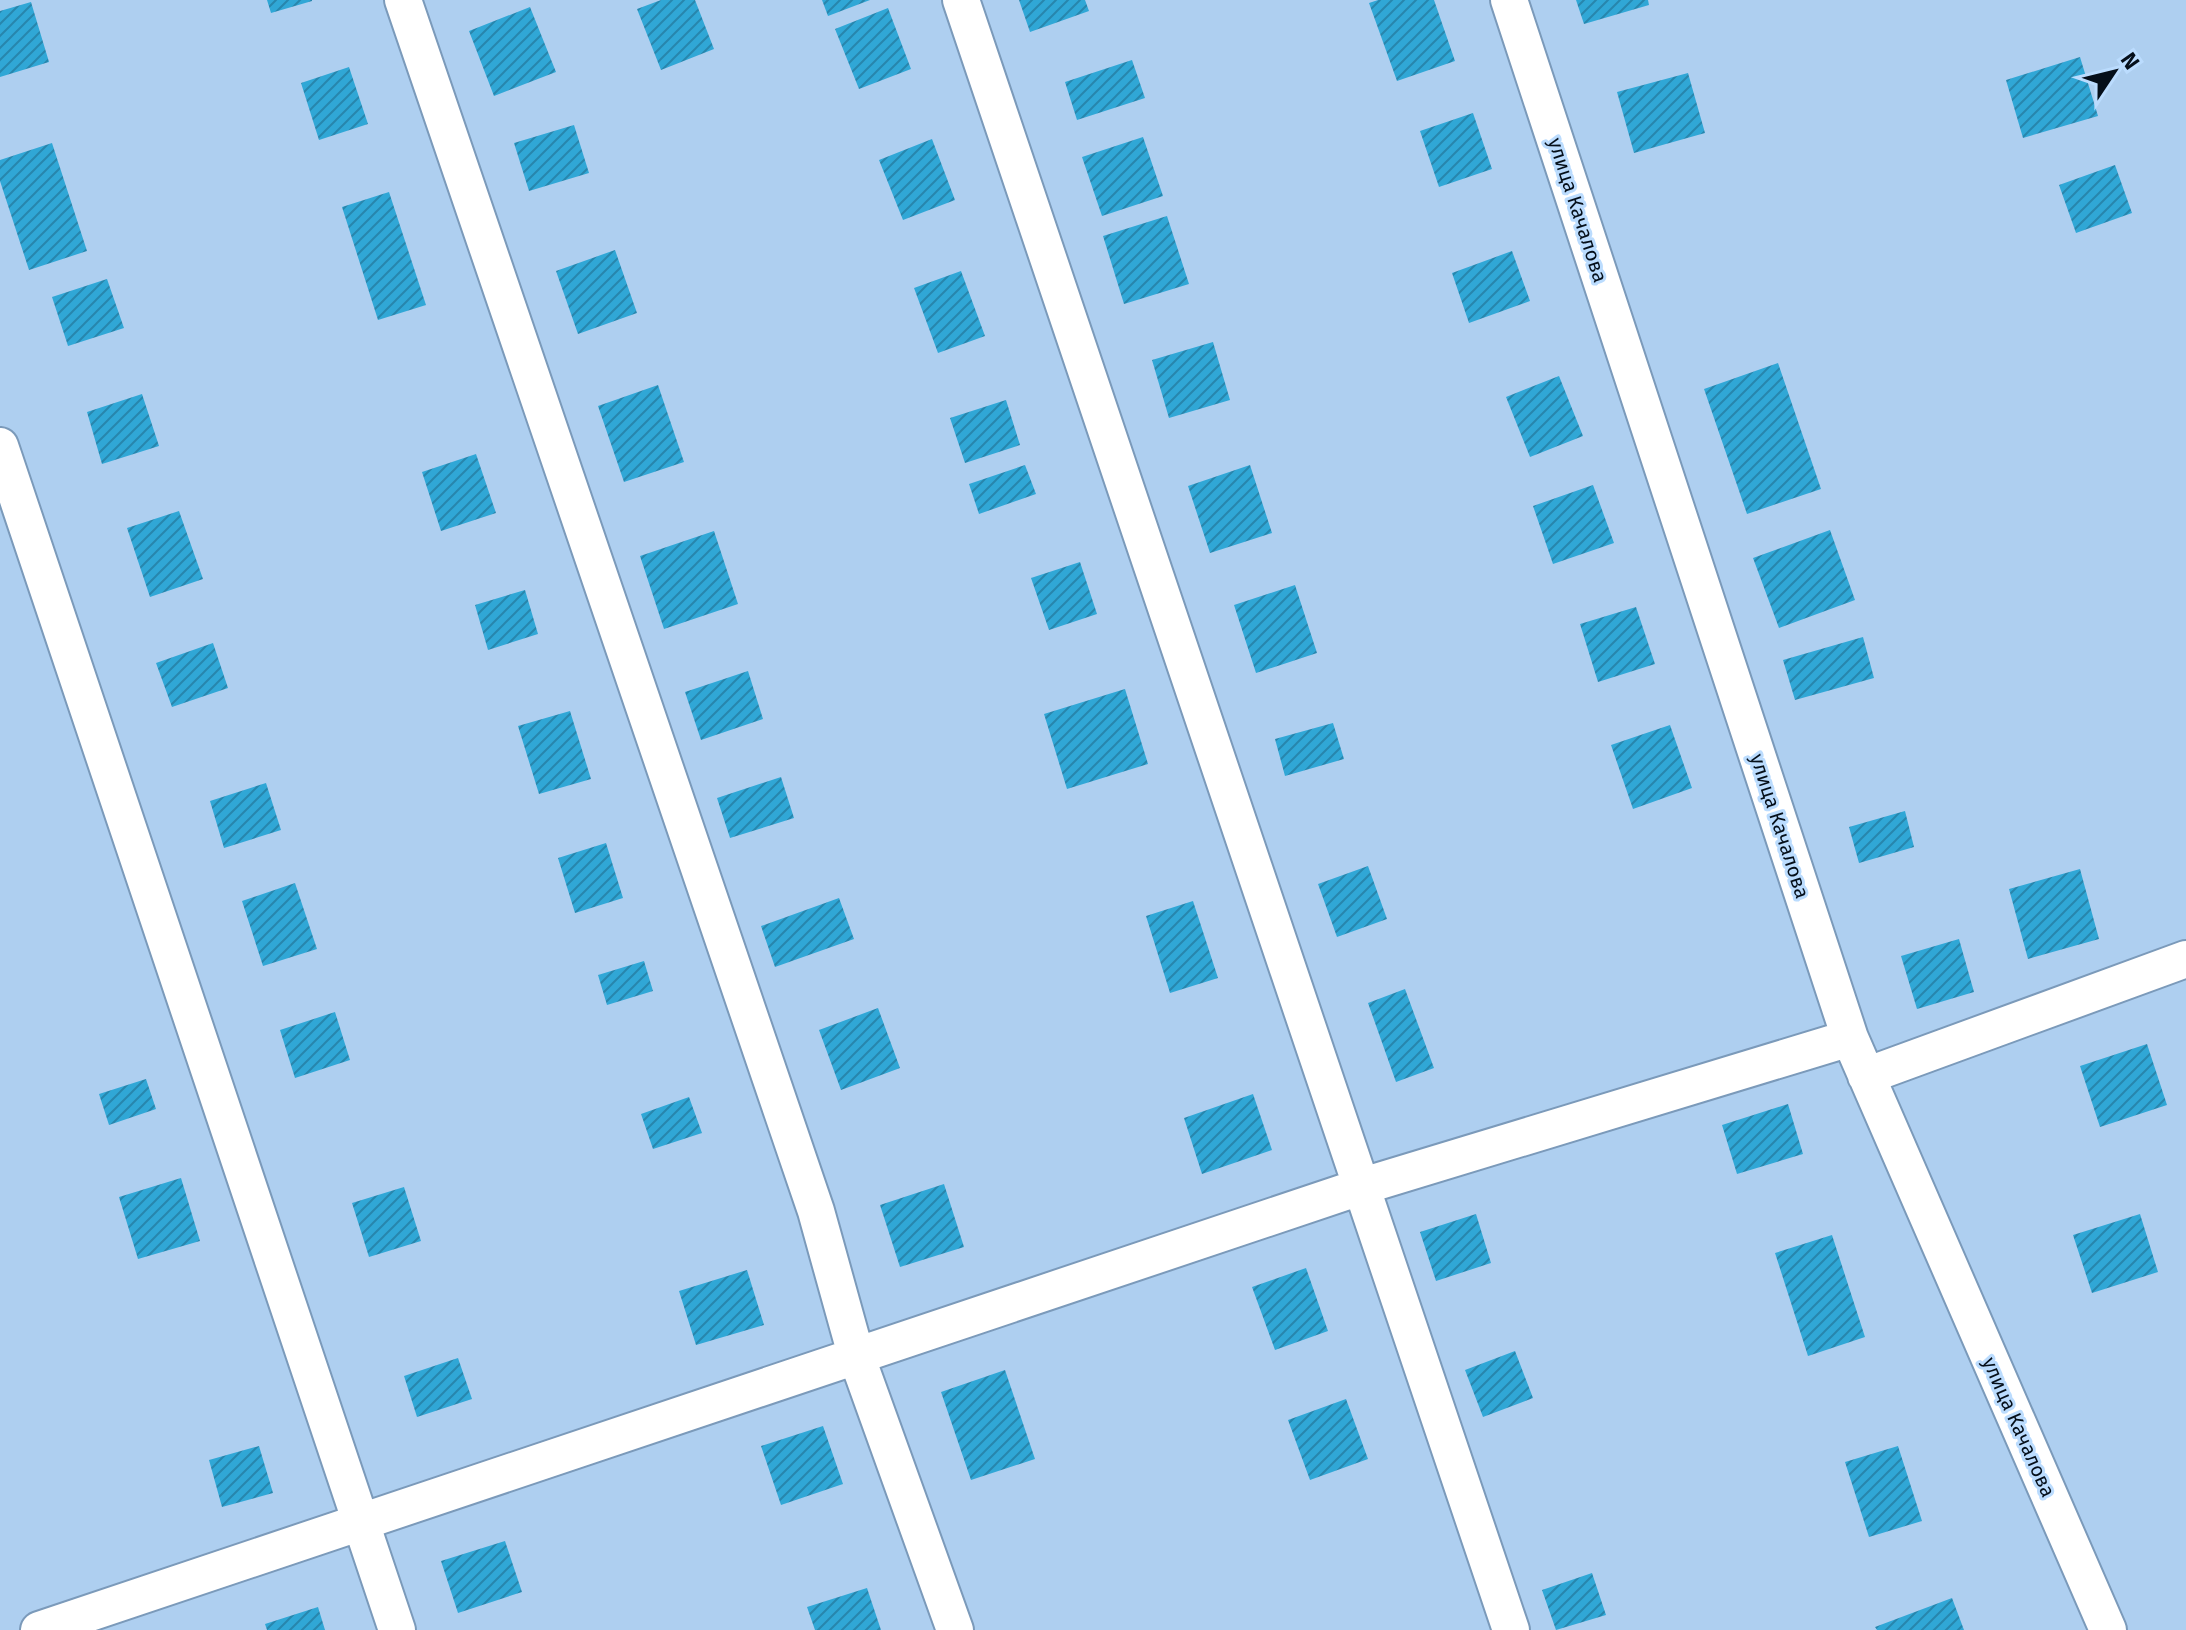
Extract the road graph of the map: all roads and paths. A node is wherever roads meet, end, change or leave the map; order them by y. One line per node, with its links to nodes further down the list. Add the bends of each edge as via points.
1 (403, 0): 9 (street, via 816,1211)
2 (961, 0): 8 (street)
3 (1509, 0): 6 (street, улица Качалова)
4 (0, 446): 10 (street)
5 (2186, 959): 7 (street)
6 (1850, 1038): 7 (street, улица Качалова); 8 (street)
7 (1866, 1076): 15 (street, улица Качалова)
8 (1363, 1186): 9 (street); 14 (street)
9 (856, 1355): 10 (street); 13 (street)
10 (359, 1522): 11 (street); 12 (street)
11 (39, 1630)
12 (397, 1630)
13 (955, 1630)
14 (1511, 1630)
15 (2108, 1630)

